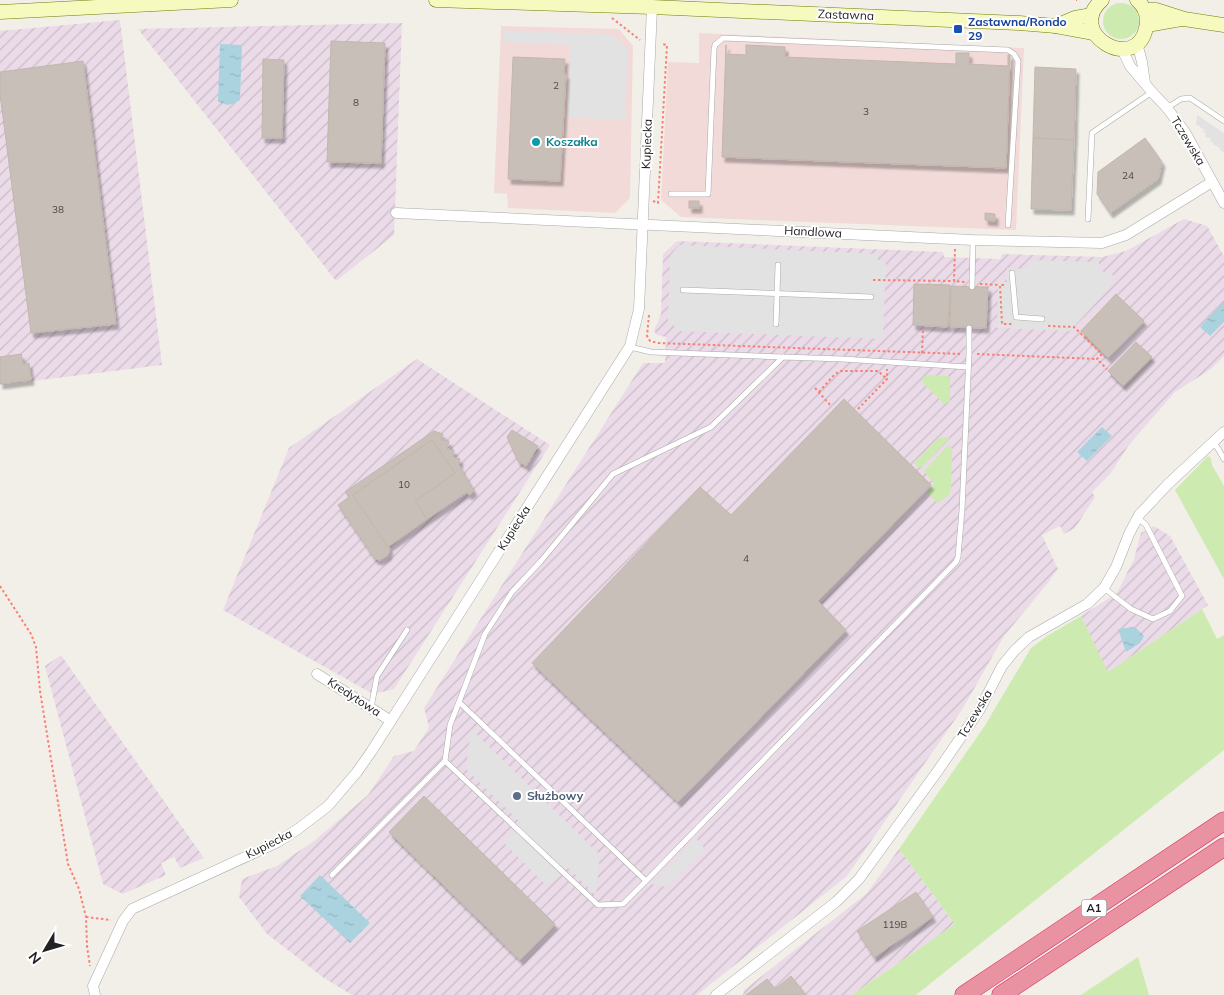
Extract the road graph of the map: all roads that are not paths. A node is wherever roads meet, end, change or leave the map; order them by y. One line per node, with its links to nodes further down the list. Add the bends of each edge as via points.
1 (205, 0): 2 (main road); 8 (main road)
2 (231, 0)
3 (436, 0): 5 (main road, Zastawna, via 610,6)
4 (1102, 0): 9 (main road)
5 (635, 4): 7 (main road, Zastawna)
6 (1141, 5): 10 (main road); 11 (main road)
7 (652, 7): 13 (main road, Zastawna); 25 (street, Kupiecka)
8 (0, 12)
9 (1092, 15): 13 (main road, Zastawna); 14 (main road)
10 (1184, 19): 11 (main road); 12 (main road)
11 (1147, 25): 15 (main road)
12 (1224, 25)
13 (1056, 26): 14 (main road, Zastawna)
14 (1094, 33): 16 (main road, via 1111,48)
15 (1137, 43): 16 (main road); 17 (street)
16 (1122, 49): 17 (street, Tczewska, via 1130,66)
17 (1148, 88): 18 (street, Tczewska); 24 (lane, via 1092,134)
18 (1167, 108): 19 (lane, via 1180,99 1190,98); 20 (street, Tczewska, via 1185,132)
19 (1224, 121)
20 (1212, 182): 22 (street, Tczewska); 27 (street, Handlowa, via 1126,235 1102,243)
21 (671, 194): 26 (lane, via 708,194 714,49 723,38 1008,50 1018,60)
22 (1224, 203)
23 (396, 213): 25 (street, Handlowa)
24 (1088, 220)
25 (644, 224): 27 (street, Handlowa); 37 (street, Kupiecka, via 638,314)
26 (1008, 224)
27 (973, 240): 30 (lane)
28 (778, 265): 32 (lane)
29 (1012, 273): 34 (lane, via 1016,317)
30 (972, 287)
31 (683, 290): 32 (lane)
32 (777, 293): 33 (lane); 35 (lane)
33 (871, 297)
34 (1042, 319)
35 (776, 324)
36 (969, 328): 39 (lane)
37 (630, 346): 38 (lane, via 651,352); 49 (street, Kupiecka)
38 (783, 357): 39 (lane); 47 (lane, via 712,427 613,474 512,592 485,634)
39 (968, 367): 54 (lane, via 962,510 956,562)
40 (1224, 432): 41 (street, Tczewska)
41 (1214, 442): 42 (lane); 43 (street, Tczewska, via 1168,484)
42 (1224, 459)
43 (1138, 518): 44 (street, Tczewska); 44 (lane, via 1146,526 1182,596 1170,611 1153,619 1131,609)
44 (1104, 588): 56 (street, Tczewska, via 1087,604 1029,637 1015,650 1002,666 974,719 859,879 836,902)
45 (407, 630): 48 (lane, via 377,676)
46 (317, 674): 48 (street, Kredytowa)
47 (459, 702): 50 (lane, via 450,725); 54 (lane)
48 (371, 708): 49 (street, Kredytowa)
49 (391, 721): 55 (street, Kupiecka, via 372,752 341,791 328,806 298,829 278,842 132,909 123,921)
50 (445, 761): 53 (lane); 54 (lane, via 598,905 623,904)
51 (1224, 821): 57 (highway, A1)
52 (1224, 846): 58 (highway, A1)
53 (332, 875)
54 (646, 881)
55 (94, 990)
56 (716, 995)
57 (964, 995)
58 (1001, 995)

